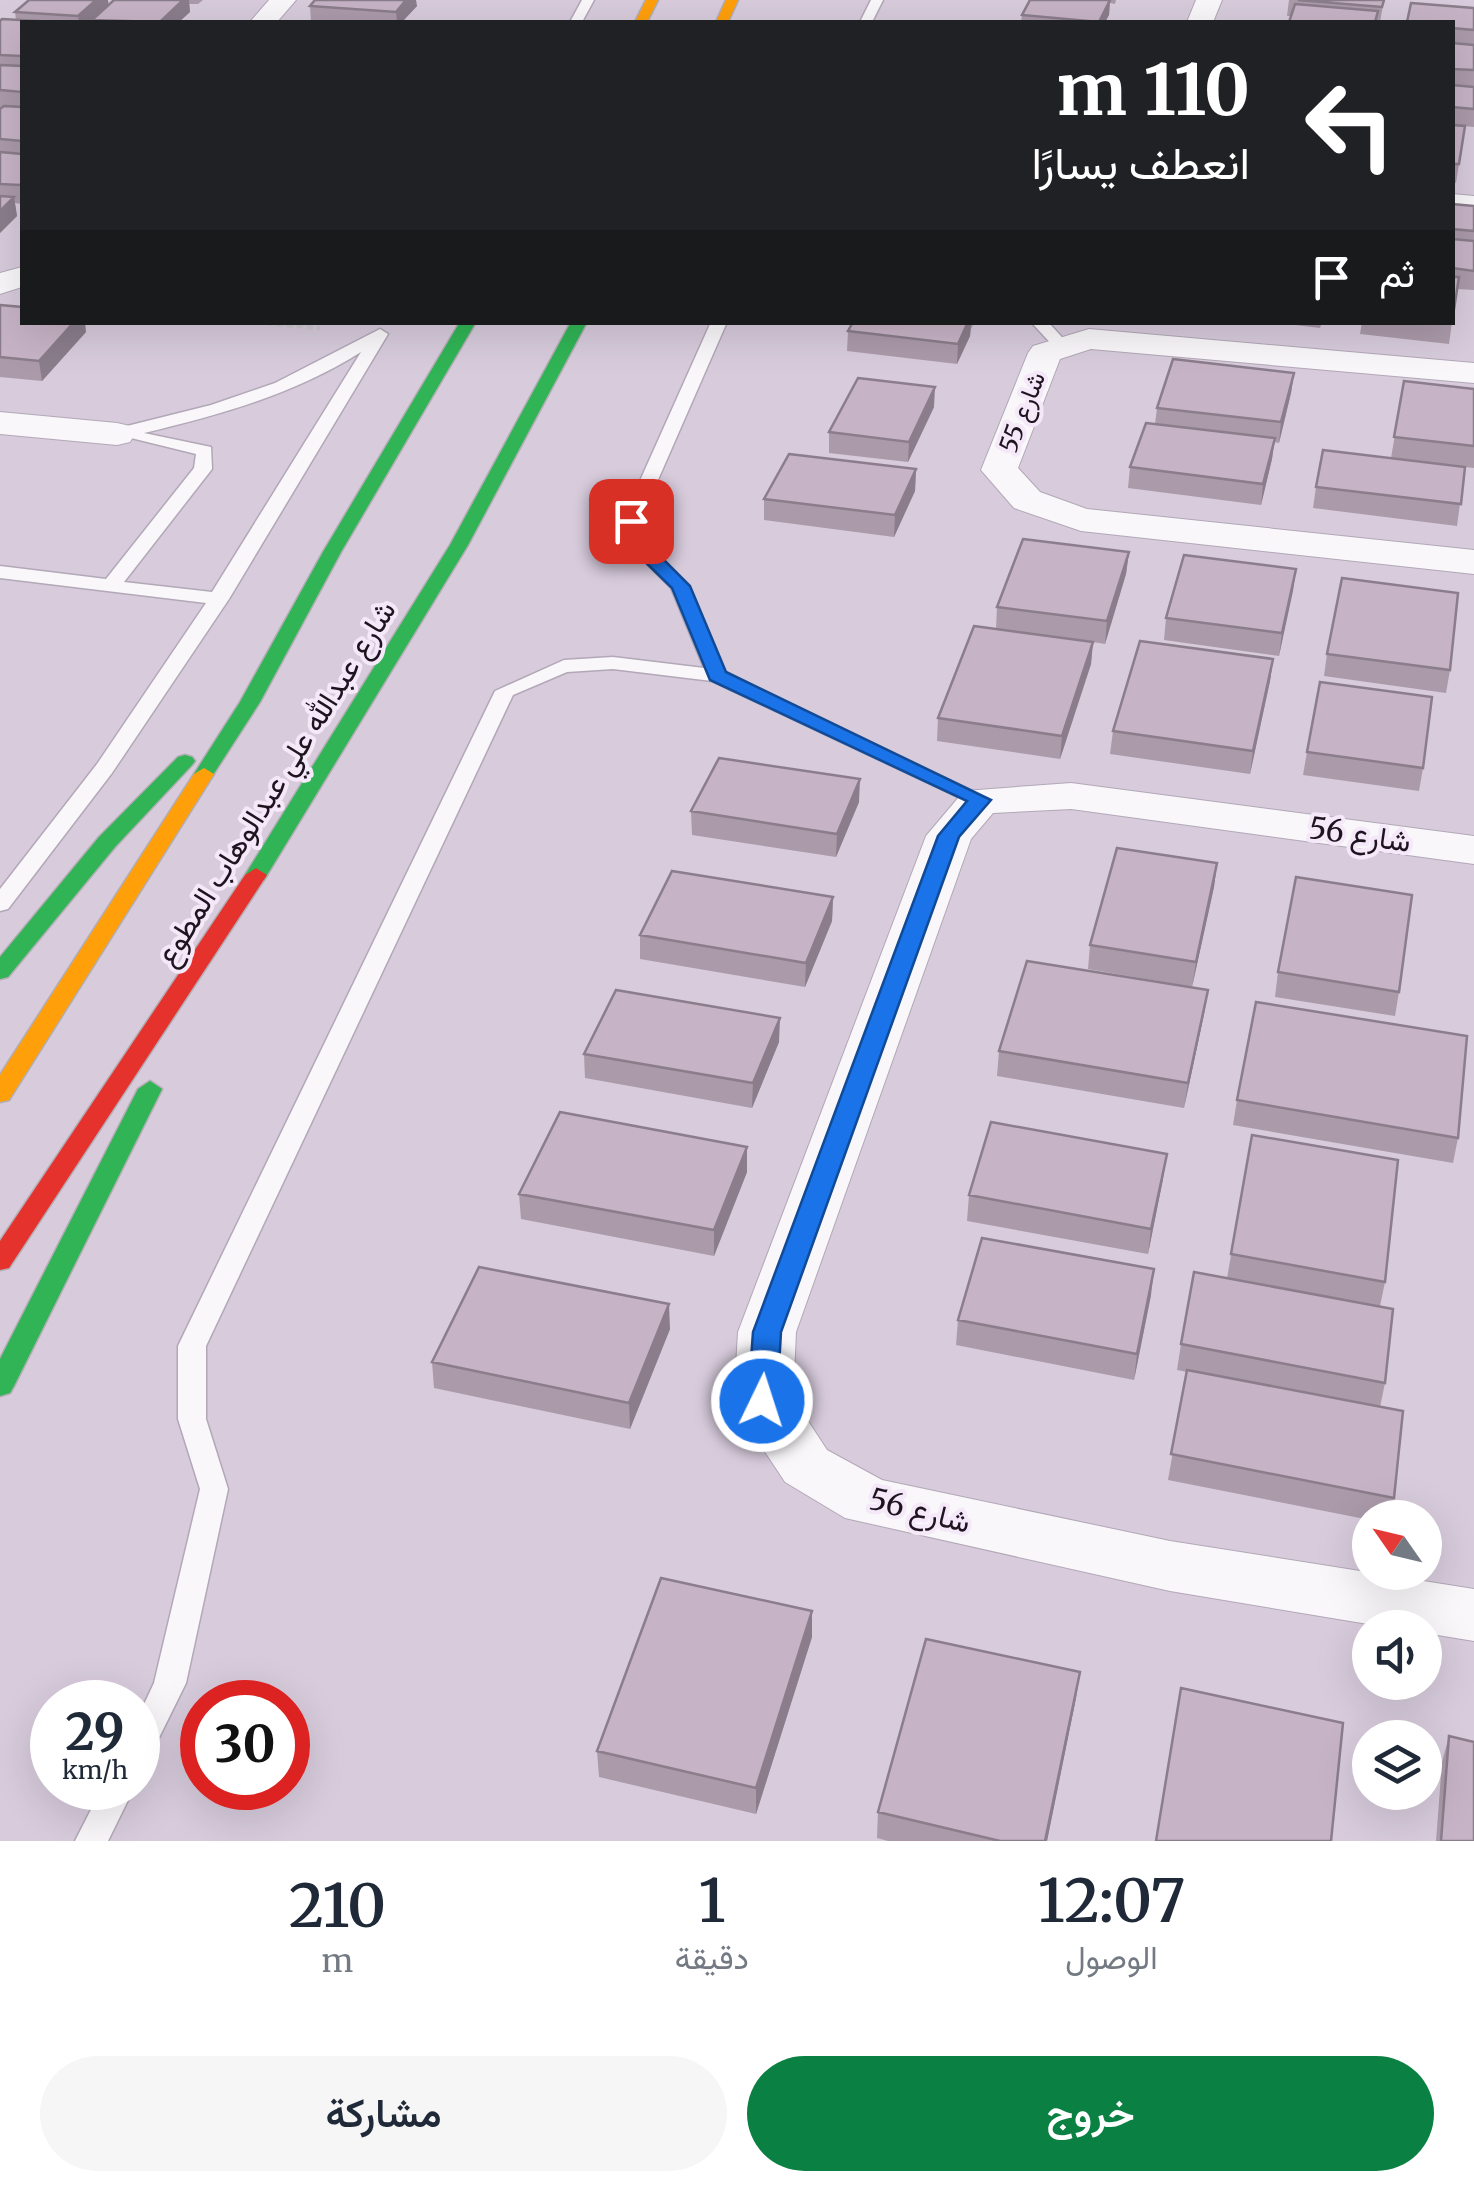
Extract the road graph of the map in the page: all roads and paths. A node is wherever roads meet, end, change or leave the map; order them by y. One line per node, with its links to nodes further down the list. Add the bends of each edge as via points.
1 (283, 0): 2 (street)
2 (265, 20)
3 (466, 325): 16 (main road)
4 (577, 325): 19 (main road, شارع عبدالله علي عبدالوهاب المطوع, via 458,545)
5 (718, 325): 15 (lane, via 631,521 640,547 680,586)
6 (384, 328): 10 (lane, via 336,364 234,405); 14 (lane)
7 (1051, 335): 8 (street, شارع 55); 11 (street, شارع 55, via 999,470 1027,500 1081,520)
8 (1474, 373)
9 (0, 423): 10 (street)
10 (117, 434): 13 (lane, via 205,450 203,469)
11 (1474, 562)
12 (0, 572): 13 (lane)
13 (112, 584): 14 (lane)
14 (220, 598): 20 (lane)
15 (718, 676): 17 (lane); 28 (lane, via 613,663 564,666 505,691 192,1346 192,1419 214,1489)
16 (250, 702): 21 (main road, via 159,785); 24 (main road)
17 (980, 800): 18 (street, شارع 56, via 1070,796); 27 (street, شارع 56, via 949,836 767,1332 762,1401 806,1466 867,1500 1170,1566)
18 (1474, 850)
19 (263, 865): 22 (main road); 25 (main road, شارع عبدالله علي عبدالوهاب المطوع)
20 (0, 904)
21 (0, 972)
22 (175, 1039)
23 (158, 1073): 26 (main road)
24 (0, 1094)
25 (0, 1261)
26 (0, 1386)
27 (1474, 1615)
28 (160, 1703)
29 (107, 1810): 30 (lane)
30 (91, 1841)

